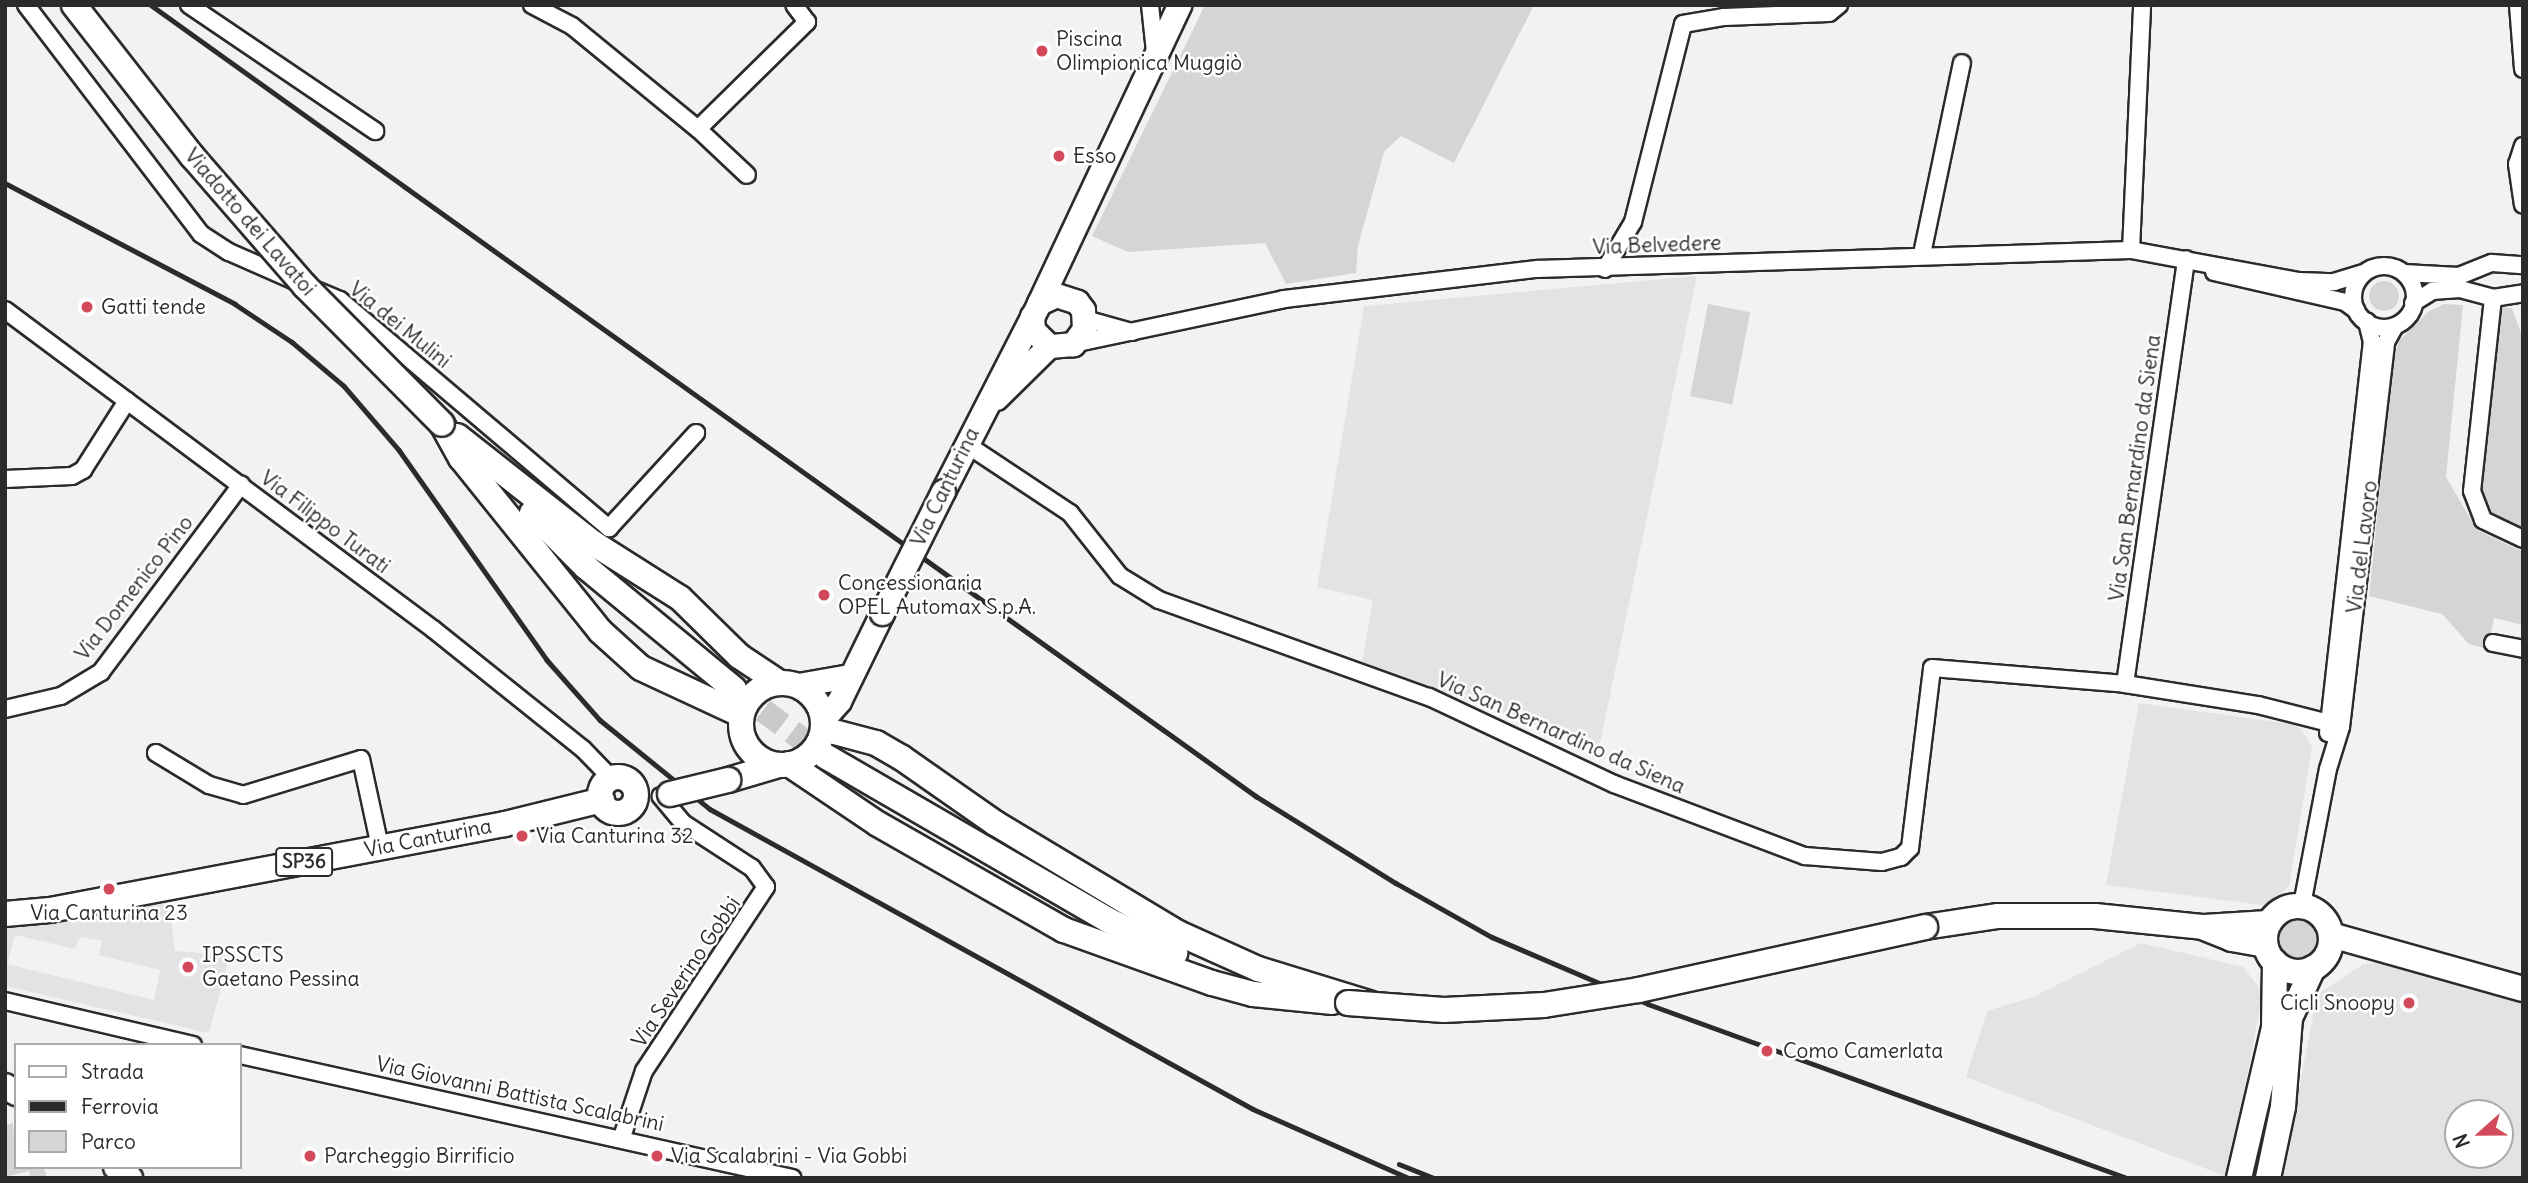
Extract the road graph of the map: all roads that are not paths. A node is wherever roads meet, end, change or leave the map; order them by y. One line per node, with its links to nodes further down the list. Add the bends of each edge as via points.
1 (26, 5): 43 (street, Via dei Mulini, via 201,233 229,252 340,300 609,528)
2 (74, 5): 42 (main road, Viadotto dei Lavatoi, bridge, via 191,156 305,286)
3 (189, 5): 15 (street)
4 (794, 5): 14 (street, via 807,22)
5 (1150, 5): 11 (street)
6 (1179, 5): 11 (main road, Via Canturina)
7 (1839, 5): 25 (street, via 1829,13 1724,17 1683,24 1633,222)
8 (2142, 5): 20 (street)
9 (2518, 5): 13 (street)
10 (543, 7): 14 (street)
11 (1155, 52): 19 (main road, Via Canturina)
12 (1962, 63): 21 (street)
13 (2523, 69)
14 (698, 129): 17 (street)
15 (375, 131)
16 (2523, 146): 18 (street, via 2517,164)
17 (747, 175)
18 (2523, 205)
19 (1067, 237): 29 (main road, Via Canturina); 33 (main road, Via Canturina)
20 (2131, 250): 21 (street, Via Belvedere); 22 (street, Via Belvedere)
21 (1922, 254): 25 (street, Via Belvedere)
22 (2186, 259): 27 (street, Via Belvedere, via 2317,283); 34 (street, Via Belvedere, via 2239,281 2345,302); 52 (street, Via San Bernardino da Siena)
23 (2520, 261): 24 (street)
24 (2480, 267): 26 (street, via 2459,276); 30 (street, via 2473,276)
25 (1605, 269): 37 (street, Via Belvedere, via 1537,269 1284,299)
26 (2404, 273): 27 (street, via 2385,266); 31 (street, via 2412,285)
27 (2363, 274): 34 (street, via 2355,285)
28 (2523, 293): 30 (street)
29 (1065, 295): 33 (main road, via 1047,297); 35 (main road, via 1077,302)
30 (2487, 296): 31 (street, via 2460,289 2432,291); 47 (street, via 2472,491 2483,520)
31 (2413, 303): 36 (street)
32 (5, 310): 40 (street, Via Filippo Turati)
33 (1035, 310): 39 (main road, via 1033,330); 41 (main road, Via Canturina)
34 (2361, 316): 36 (street); 56 (street, Via del Lavoro, via 2372,342)
35 (1085, 319): 37 (street, Via Belvedere); 38 (main road)
36 (2395, 326): 62 (street, Via del Lavoro, via 2386,342 2341,727)
37 (1135, 332): 38 (street, Via Belvedere)
38 (1073, 344): 39 (main road)
39 (1049, 346): 41 (main road, Via Canturina)
40 (127, 401): 45 (street, via 83,470 72,476); 46 (street, Via Filippo Turati)
41 (983, 409): 44 (main road, Via Canturina)
42 (442, 424): 51 (main road, via 593,543 680,598 739,656); 53 (main road, via 586,567); 55 (main road, via 461,458 600,631 640,668)
43 (696, 433)
44 (966, 444): 50 (main road, Via Canturina, bridge); 52 (street, Via San Bernardino da Siena, via 1070,513 1120,576 1159,600 1429,697 1647,797 1805,856 1882,862 1901,857 1913,842 1932,668)
45 (5, 479)
46 (241, 485): 54 (street, Via Domenico Pino, via 101,672 61,696); 64 (street, Via Filippo Turati, via 503,683)
47 (2523, 539)
48 (2493, 643): 49 (street)
49 (2523, 649)
50 (849, 677): 51 (main road); 57 (main road, Via Canturina)
51 (788, 684): 55 (main road, via 755,693); 57 (main road, via 816,699)
52 (2125, 684): 56 (street, Via San Bernardino da Siena, via 2258,705)
53 (734, 689)
54 (5, 709)
55 (742, 715): 58 (main road)
56 (2329, 723): 62 (street, Via del Lavoro)
57 (823, 724): 61 (main road, via 812,752); 71 (main road, via 902,758 995,824)
58 (745, 741): 61 (main road, via 759,757); 63 (main road, via 738,766)
59 (156, 753): 66 (street, via 209,785 243,795 361,759)
60 (825, 756): 71 (main road, via 1108,920 1164,949)
61 (784, 764): 63 (main road); 71 (main road, via 878,824 1064,930)
62 (2328, 769): 67 (street, Via del Lavoro)
63 (728, 780): 65 (main road, bridge)
64 (606, 789): 65 (main road, via 619,813); 66 (main road, Via Canturina / SP36)
65 (655, 796): 77 (street, Via Severino Gobbi, via 694,830 760,874 766,893 645,1071)
66 (380, 847): 68 (main road, Via Canturina / SP36, via 50,910)
67 (2302, 905): 69 (main road, via 2282,909); 70 (main road, via 2322,915)
68 (5, 914)
69 (2269, 943): 70 (main road, via 2292,971); 74 (main road, bridge, via 2204,927 2095,916 1998,916 1925,927 1590,998 1482,1009); 78 (main road, via 2274,1027)
70 (2324, 953): 72 (main road, via 2372,950); 80 (main road, via 2290,1018 2283,1107)
71 (1255, 982): 74 (main road, bridge); 74 (main road, bridge)
72 (2523, 989)
73 (5, 1001): 75 (street)
74 (1384, 1008)
75 (184, 1043)
76 (242, 1055): 77 (street, Via Giovanni Battista Scalabrini)
77 (622, 1137): 79 (street, Via Giovanni Battista Scalabrini)
78 (2239, 1175)
79 (792, 1178)
80 (2268, 1178)

